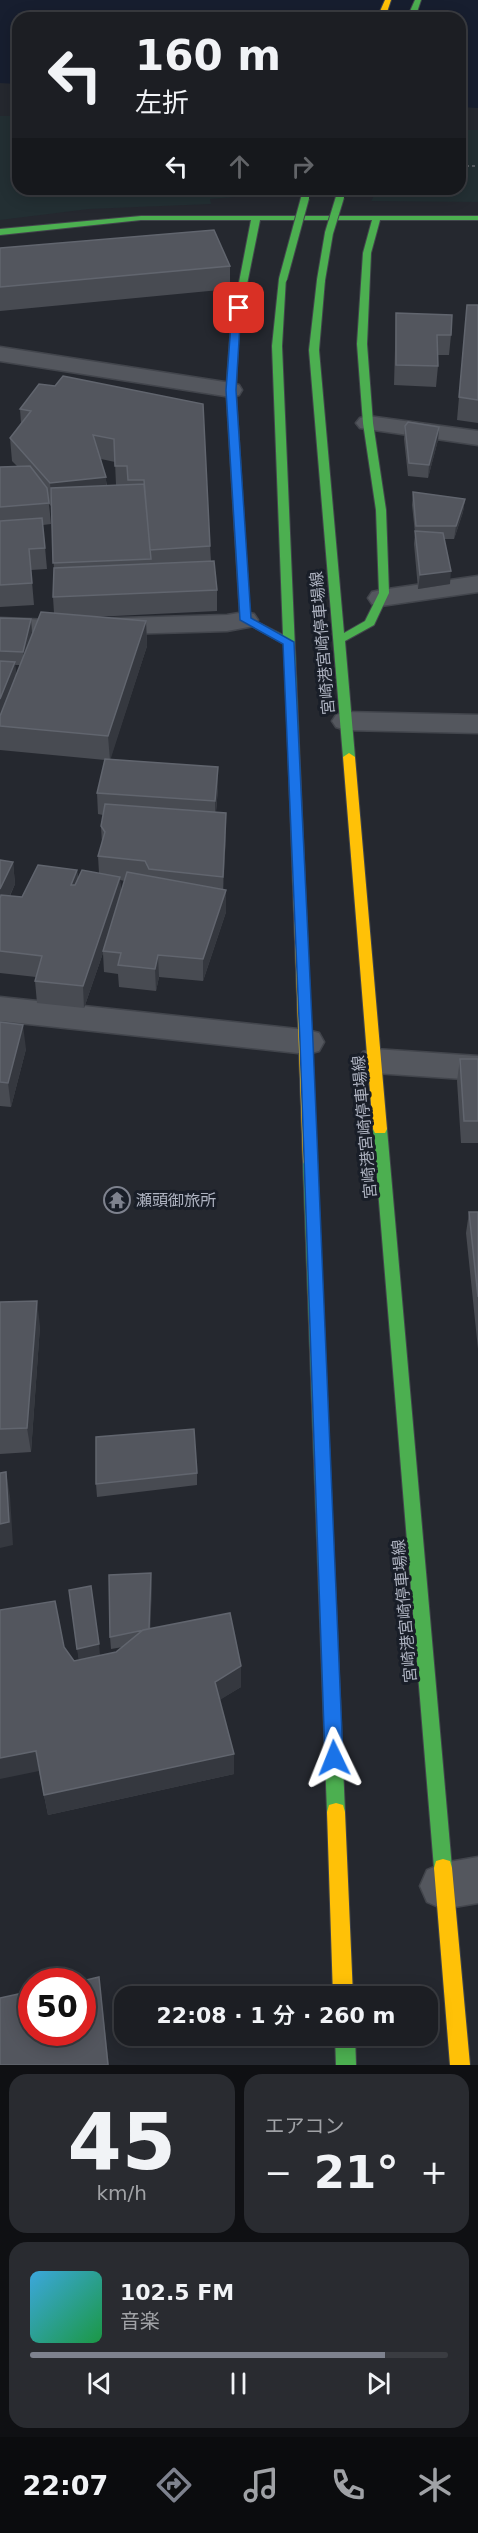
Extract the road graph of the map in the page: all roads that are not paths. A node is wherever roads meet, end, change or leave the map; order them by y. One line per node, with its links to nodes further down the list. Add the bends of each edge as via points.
1 (307, 195): 16 (main road, 宮崎港宮崎停車場線, bridge, via 283,279 277,346)
2 (341, 195): 15 (main road, 宮崎港宮崎停車場線, bridge, via 329,233 314,350)
3 (256, 218): 4 (main road); 6 (main road, via 141,218); 8 (main road, via 235,324)
4 (377, 218): 5 (main road); 9 (main road, via 367,253 362,344)
5 (478, 218)
6 (0, 232)
7 (0, 354): 8 (street)
8 (231, 390): 13 (main road)
9 (368, 423): 10 (street); 12 (main road, via 381,510)
10 (478, 438)
11 (478, 584): 12 (street)
12 (381, 598): 15 (main road, via 370,623)
13 (245, 620): 14 (street); 16 (main road)
14 (0, 626)
15 (338, 640): 17 (main road, 宮崎港宮崎停車場線)
16 (288, 642): 20 (main road, 宮崎港宮崎停車場線)
17 (346, 721): 18 (street); 21 (main road, 宮崎港宮崎停車場線)
18 (478, 724)
19 (0, 1009): 20 (street)
20 (307, 1042): 24 (main road, 宮崎港宮崎停車場線)
21 (375, 1061): 22 (street); 23 (main road, 宮崎港宮崎停車場線)
22 (478, 1068)
23 (461, 1883): 27 (main road, 宮崎港宮崎停車場線)
24 (343, 1986)
25 (345, 2046): 26 (main road)
26 (346, 2065)
27 (460, 2065)

